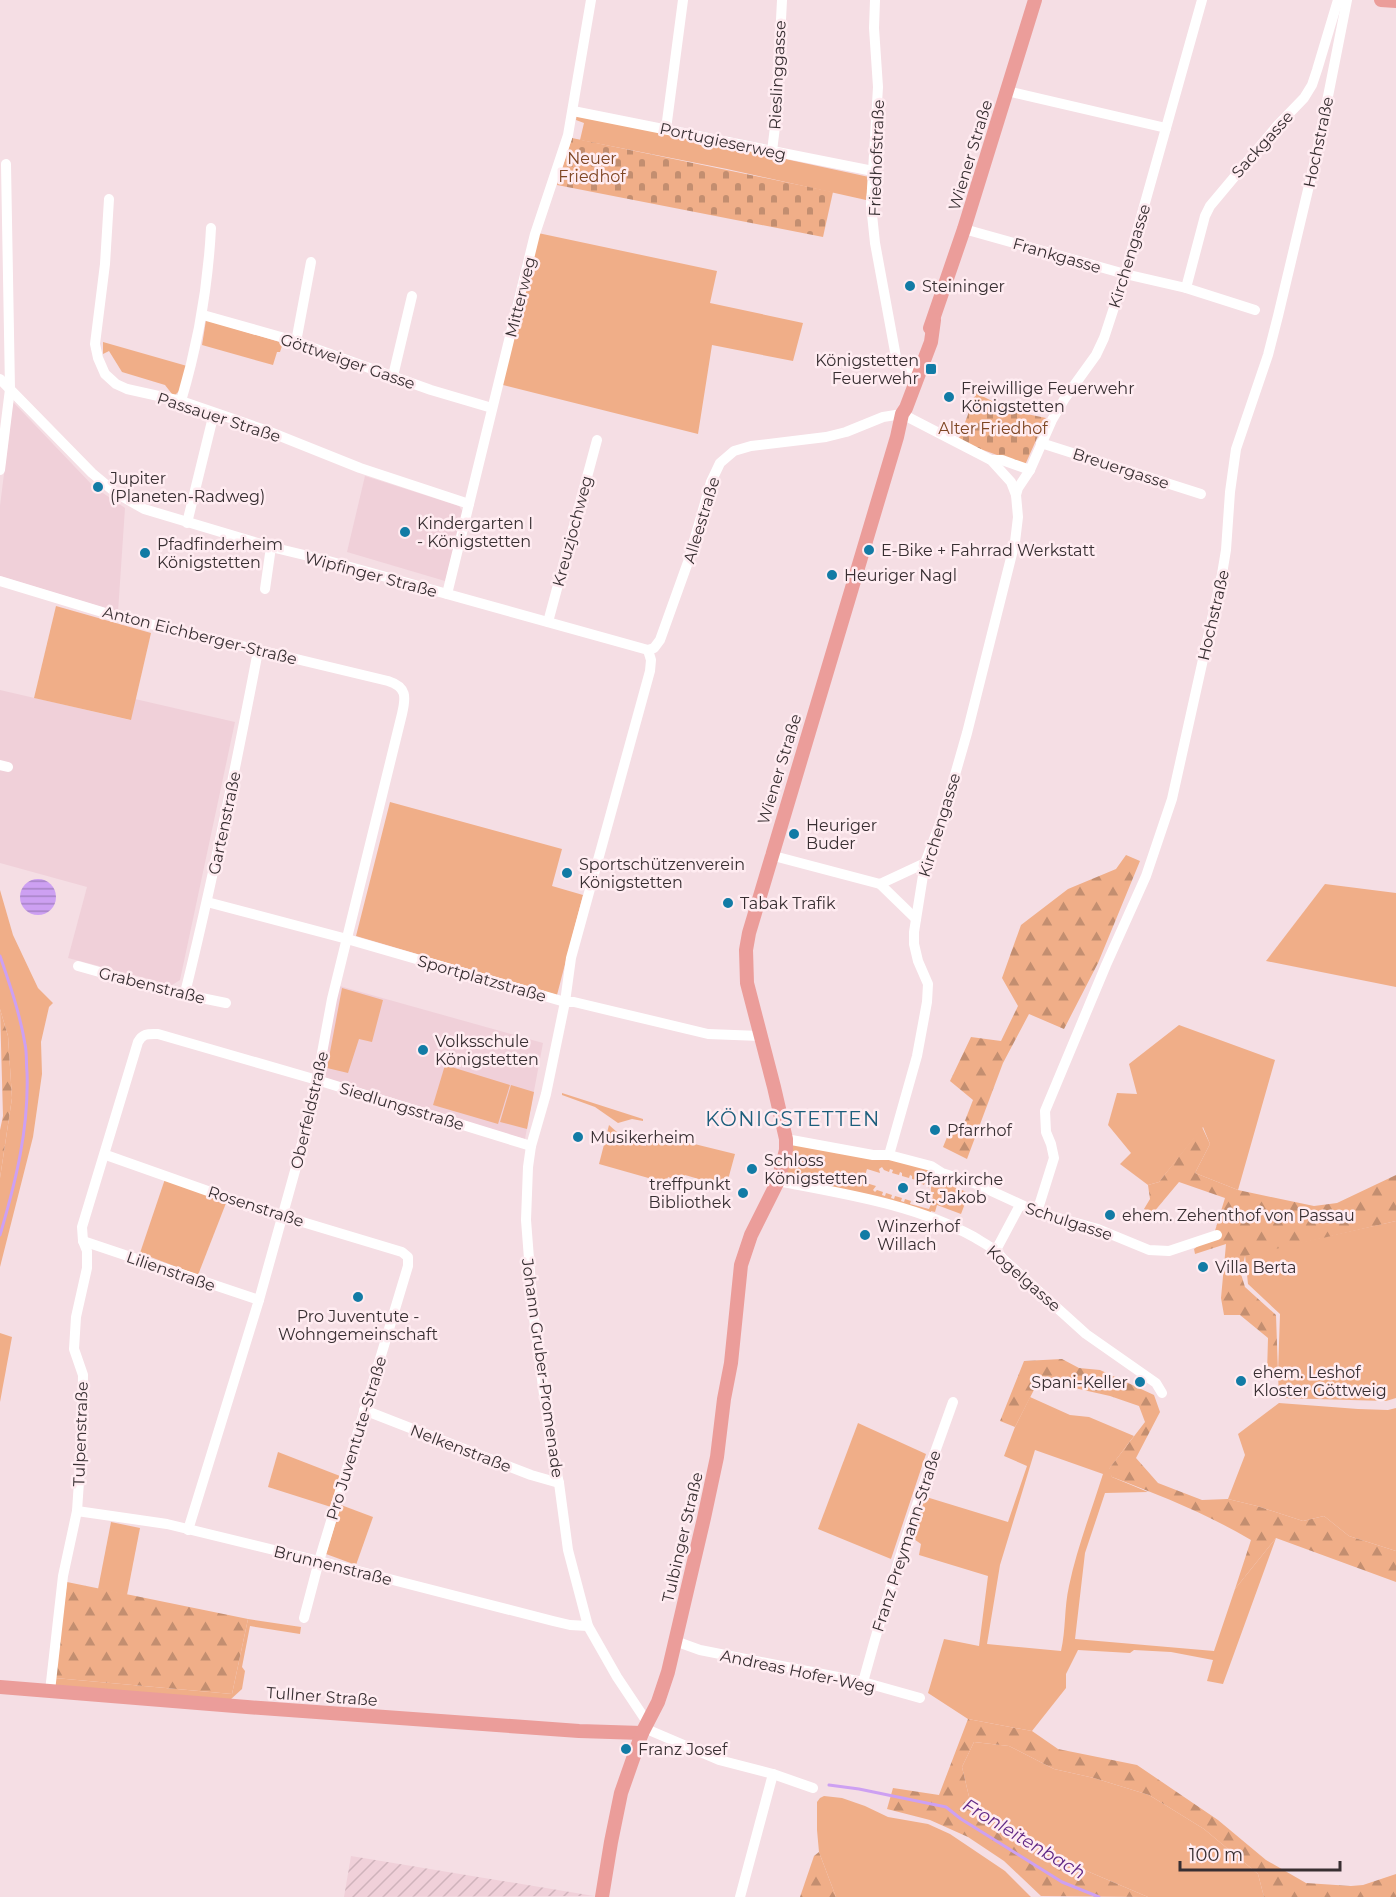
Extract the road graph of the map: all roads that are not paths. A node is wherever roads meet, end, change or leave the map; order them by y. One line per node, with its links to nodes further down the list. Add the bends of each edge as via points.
1 (591, 0): 12 (street, Mitterweg)
2 (683, 0): 14 (street)
3 (782, 0): 15 (street, Rieslinggasse)
4 (875, 0): 17 (street, Friedhofstraße, via 878,87)
5 (1035, 0): 11 (main road, Wiener Straße)
6 (1202, 0): 13 (street, Kirchengasse)
7 (1338, 0): 23 (street, Sackgasse, via 1312,85 1304,98 1210,206)
8 (1347, 0): 71 (street, Hochstraße, via 1283,296 1236,449 1222,574 1172,799 1146,876 1045,1111 1054,1158)
9 (1381, 0): 10 (main road)
10 (1396, 1)
11 (1007, 91): 13 (street); 20 (main road, Wiener Straße)
12 (573, 111): 14 (street, Portugieserweg); 32 (street, Mitterweg, via 535,234)
13 (1166, 128): 22 (street, Kirchengasse)
14 (666, 129): 15 (street, Portugieserweg)
15 (772, 151): 17 (street, Portugieserweg)
16 (6, 164): 30 (street)
17 (873, 171): 28 (street, Friedhofstraße, via 875,243 896,357)
18 (109, 199): 31 (street, Passauer Straße, via 95,344 100,365 116,384 127,389)
19 (211, 228): 26 (street)
20 (964, 229): 22 (street, Frankgasse); 28 (main road, Wiener Straße, via 934,320 931,342)
21 (310, 262): 27 (street)
22 (1125, 274): 23 (street, Frankgasse); 36 (street, Kirchengasse, via 1096,355 1065,398)
23 (1186, 288): 25 (street, Frankgasse)
24 (412, 296): 29 (street)
25 (1255, 310)
26 (203, 315): 27 (street, Göttweiger Gasse); 31 (street)
27 (296, 342): 29 (street, Göttweiger Gasse)
28 (915, 370): 34 (main road, Wiener Straße, via 909,402)
29 (393, 376): 32 (street, Göttweiger Gasse)
30 (5, 384): 38 (street); 43 (street, Wipfinger Straße, via 87,469 116,493 144,509)
31 (181, 401): 33 (street, Passauer Straße)
32 (492, 408): 42 (street, Mitterweg)
33 (214, 413): 42 (street, Passauer Straße); 43 (street)
34 (902, 414): 37 (street); 49 (street, Alleestraße, via 879,418 836,435 751,446 727,456 711,482 660,640); 52 (main road, Wiener Straße)
35 (597, 440): 48 (street, Kreuzjochweg)
36 (1041, 443): 39 (street, Kirchengasse); 40 (street, Breuergasse)
37 (991, 460): 39 (street); 41 (street, via 1008,478)
38 (0, 470)
39 (1030, 470): 41 (street, Kirchengasse)
40 (1201, 494)
41 (1016, 495): 53 (street, Kirchengasse, via 1014,542 967,733)
42 (469, 504): 47 (street, Mitterweg)
43 (187, 523): 44 (street, Wipfinger Straße)
44 (271, 547): 46 (street); 47 (street, Wipfinger Straße)
45 (0, 581): 50 (street, Anton Eichberger-Straße, via 112,615)
46 (266, 589)
47 (447, 594): 48 (street, Wipfinger Straße)
48 (548, 622): 49 (street, Wipfinger Straße)
49 (648, 650): 60 (street, Johann Gruber-Promenade, via 650,671 571,958)
50 (258, 651): 51 (street, Anton Eichberger-Straße); 55 (street, Gartenstraße)
51 (400, 686): 57 (street, Oberfeldstraße, via 404,694 402,714)
52 (770, 855): 54 (street); 62 (main road, Wiener Straße, via 746,950 747,983)
53 (925, 863): 54 (street); 56 (street, Kirchengasse)
54 (880, 884): 56 (street)
55 (207, 902): 57 (street, Sportplatzstraße); 59 (street, Gartenstraße)
56 (916, 920): 67 (street, Kirchengasse, via 914,944 925,975 927,1002 917,1056)
57 (347, 939): 60 (street, Sportplatzstraße); 64 (street, Oberfeldstraße)
58 (78, 966): 59 (street, Grabenstraße)
59 (185, 993): 61 (street, Grabenstraße)
60 (565, 1002): 62 (street, Sportplatzstraße, via 708,1034); 66 (street, Johann Gruber-Promenade)
61 (226, 1003)
62 (760, 1036): 65 (main road, Wiener Straße)
63 (138, 1042): 64 (street, Siedlungsstraße, via 145,1034 158,1034); 68 (street, Tulpenstraße)
64 (317, 1080): 66 (street, Siedlungsstraße); 72 (street, Oberfeldstraße)
65 (786, 1139): 67 (street, Schulgasse); 69 (main road, Tulbinger Straße)
66 (531, 1146): 81 (street, Johann Gruber-Promenade, via 526,1220 532,1310)
67 (889, 1155): 70 (street, Schulgasse, via 931,1166)
68 (104, 1156): 72 (street, Rosenstraße); 74 (street, Tulpenstraße, via 82,1227)
69 (778, 1181): 75 (street, Kogelgasse, via 866,1198 939,1221); 87 (main road, Tulbinger Straße, via 741,1265 717,1457)
70 (1020, 1205): 71 (street, Schulgasse); 75 (street)
71 (1037, 1212): 73 (street, Schulgasse, via 1098,1229 1149,1251 1169,1251)
72 (284, 1215): 76 (street, Rosenstraße); 77 (street, Oberfeldstraße)
73 (1217, 1235)
74 (83, 1241): 77 (street, Lilienstraße); 82 (street, Tulpenstraße, via 87,1268 76,1317 74,1349 83,1376)
75 (996, 1250): 78 (street, Kogelgasse, via 1086,1334 1156,1383)
76 (408, 1257): 80 (street, Pro Juventute-Straße)
77 (259, 1300): 83 (street, Oberfeldstraße)
78 (1162, 1393)
79 (953, 1402): 88 (street, Franz Preymann-Straße, via 888,1592)
80 (364, 1410): 81 (street, Nelkenstraße); 84 (street, Pro Juventute-Straße)
81 (559, 1483): 86 (street, Johann Gruber-Promenade, via 568,1550)
82 (77, 1511): 83 (street, Brunnenstraße); 90 (street, Tulpenstraße, via 63,1576)
83 (188, 1530): 84 (street, Brunnenstraße)
84 (319, 1561): 85 (street, Pro Juventute-Straße); 86 (street, Brunnenstraße, via 552,1621)
85 (304, 1618)
86 (588, 1626): 92 (street, Johann Gruber-Promenade)
87 (675, 1641): 88 (street, Andreas Hofer-Weg, via 736,1659); 92 (main road, Tulbinger Straße, via 658,1702)
88 (863, 1682): 91 (street, Andreas Hofer-Weg)
89 (0, 1687): 90 (main road, Tullner Straße)
90 (50, 1691): 92 (main road, Tullner Straße, via 579,1731)
91 (920, 1698)
92 (644, 1728): 93 (street, via 719,1760); 95 (main road, Tulbinger Straße, via 621,1792)
93 (772, 1774): 94 (street); 96 (street)
94 (813, 1788)
95 (602, 1897)
96 (740, 1897)

